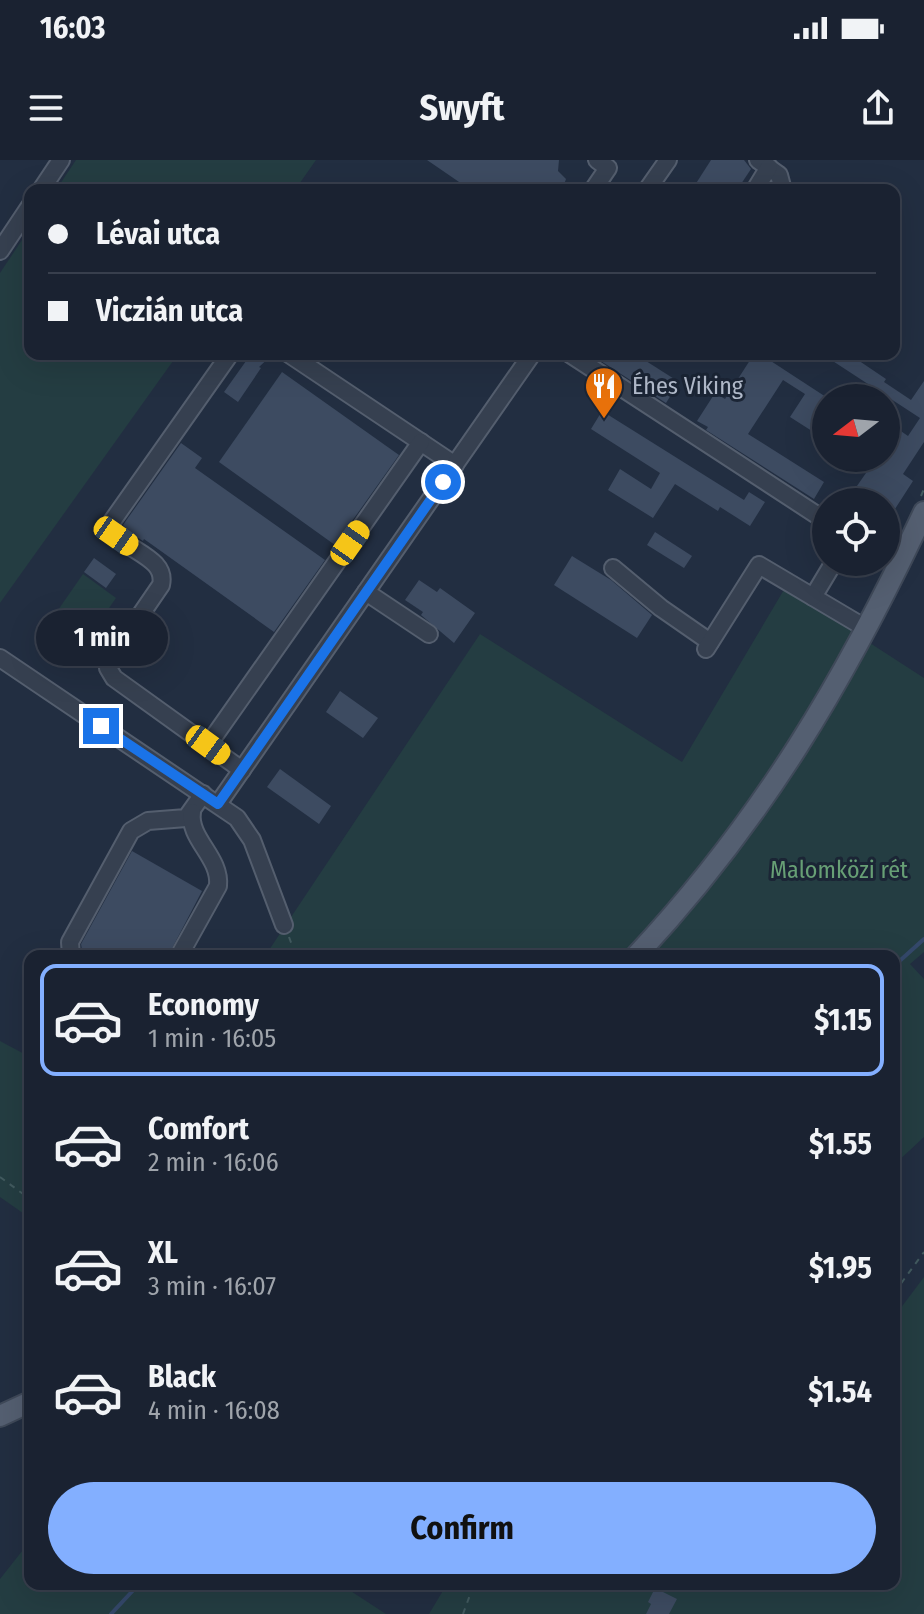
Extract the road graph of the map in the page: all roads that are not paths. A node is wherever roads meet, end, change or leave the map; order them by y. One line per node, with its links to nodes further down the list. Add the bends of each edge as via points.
1 (61, 160): 5 (street)
2 (597, 160): 6 (street, via 608,168)
3 (668, 160): 7 (street)
4 (764, 163): 8 (street); 9 (street)
5 (45, 184)
6 (597, 184)
7 (651, 184)
8 (757, 184)
9 (781, 184)
10 (24, 215): 11 (street)
11 (0, 251)
12 (226, 360): 29 (street, via 111,526 116,536 158,567 162,579 111,658 110,674)
13 (298, 360): 16 (street)
14 (528, 360): 17 (street)
15 (579, 360): 18 (street)
16 (421, 442): 17 (street); 29 (street)
17 (455, 465): 24 (street)
18 (812, 512)
19 (924, 512): 20 (main road)
20 (900, 551)
21 (613, 568): 25 (street, via 708,646 759,565)
22 (826, 576): 25 (street)
23 (887, 576): 26 (main road)
24 (366, 592): 27 (street); 30 (street)
25 (813, 597): 26 (street)
26 (867, 629): 37 (main road, via 761,804)
27 (429, 634)
28 (0, 658): 31 (street)
29 (208, 745): 30 (street)
30 (242, 770): 32 (street)
31 (203, 794): 32 (street); 33 (street)
32 (218, 804): 34 (street, via 237,818 252,840)
33 (192, 812): 35 (street, via 180,820 148,821 131,831 70,942); 36 (street, via 193,829 219,878)
34 (284, 925)
35 (71, 950)
36 (182, 950)
37 (641, 950)
38 (24, 1405): 39 (main road)
39 (0, 1416)

